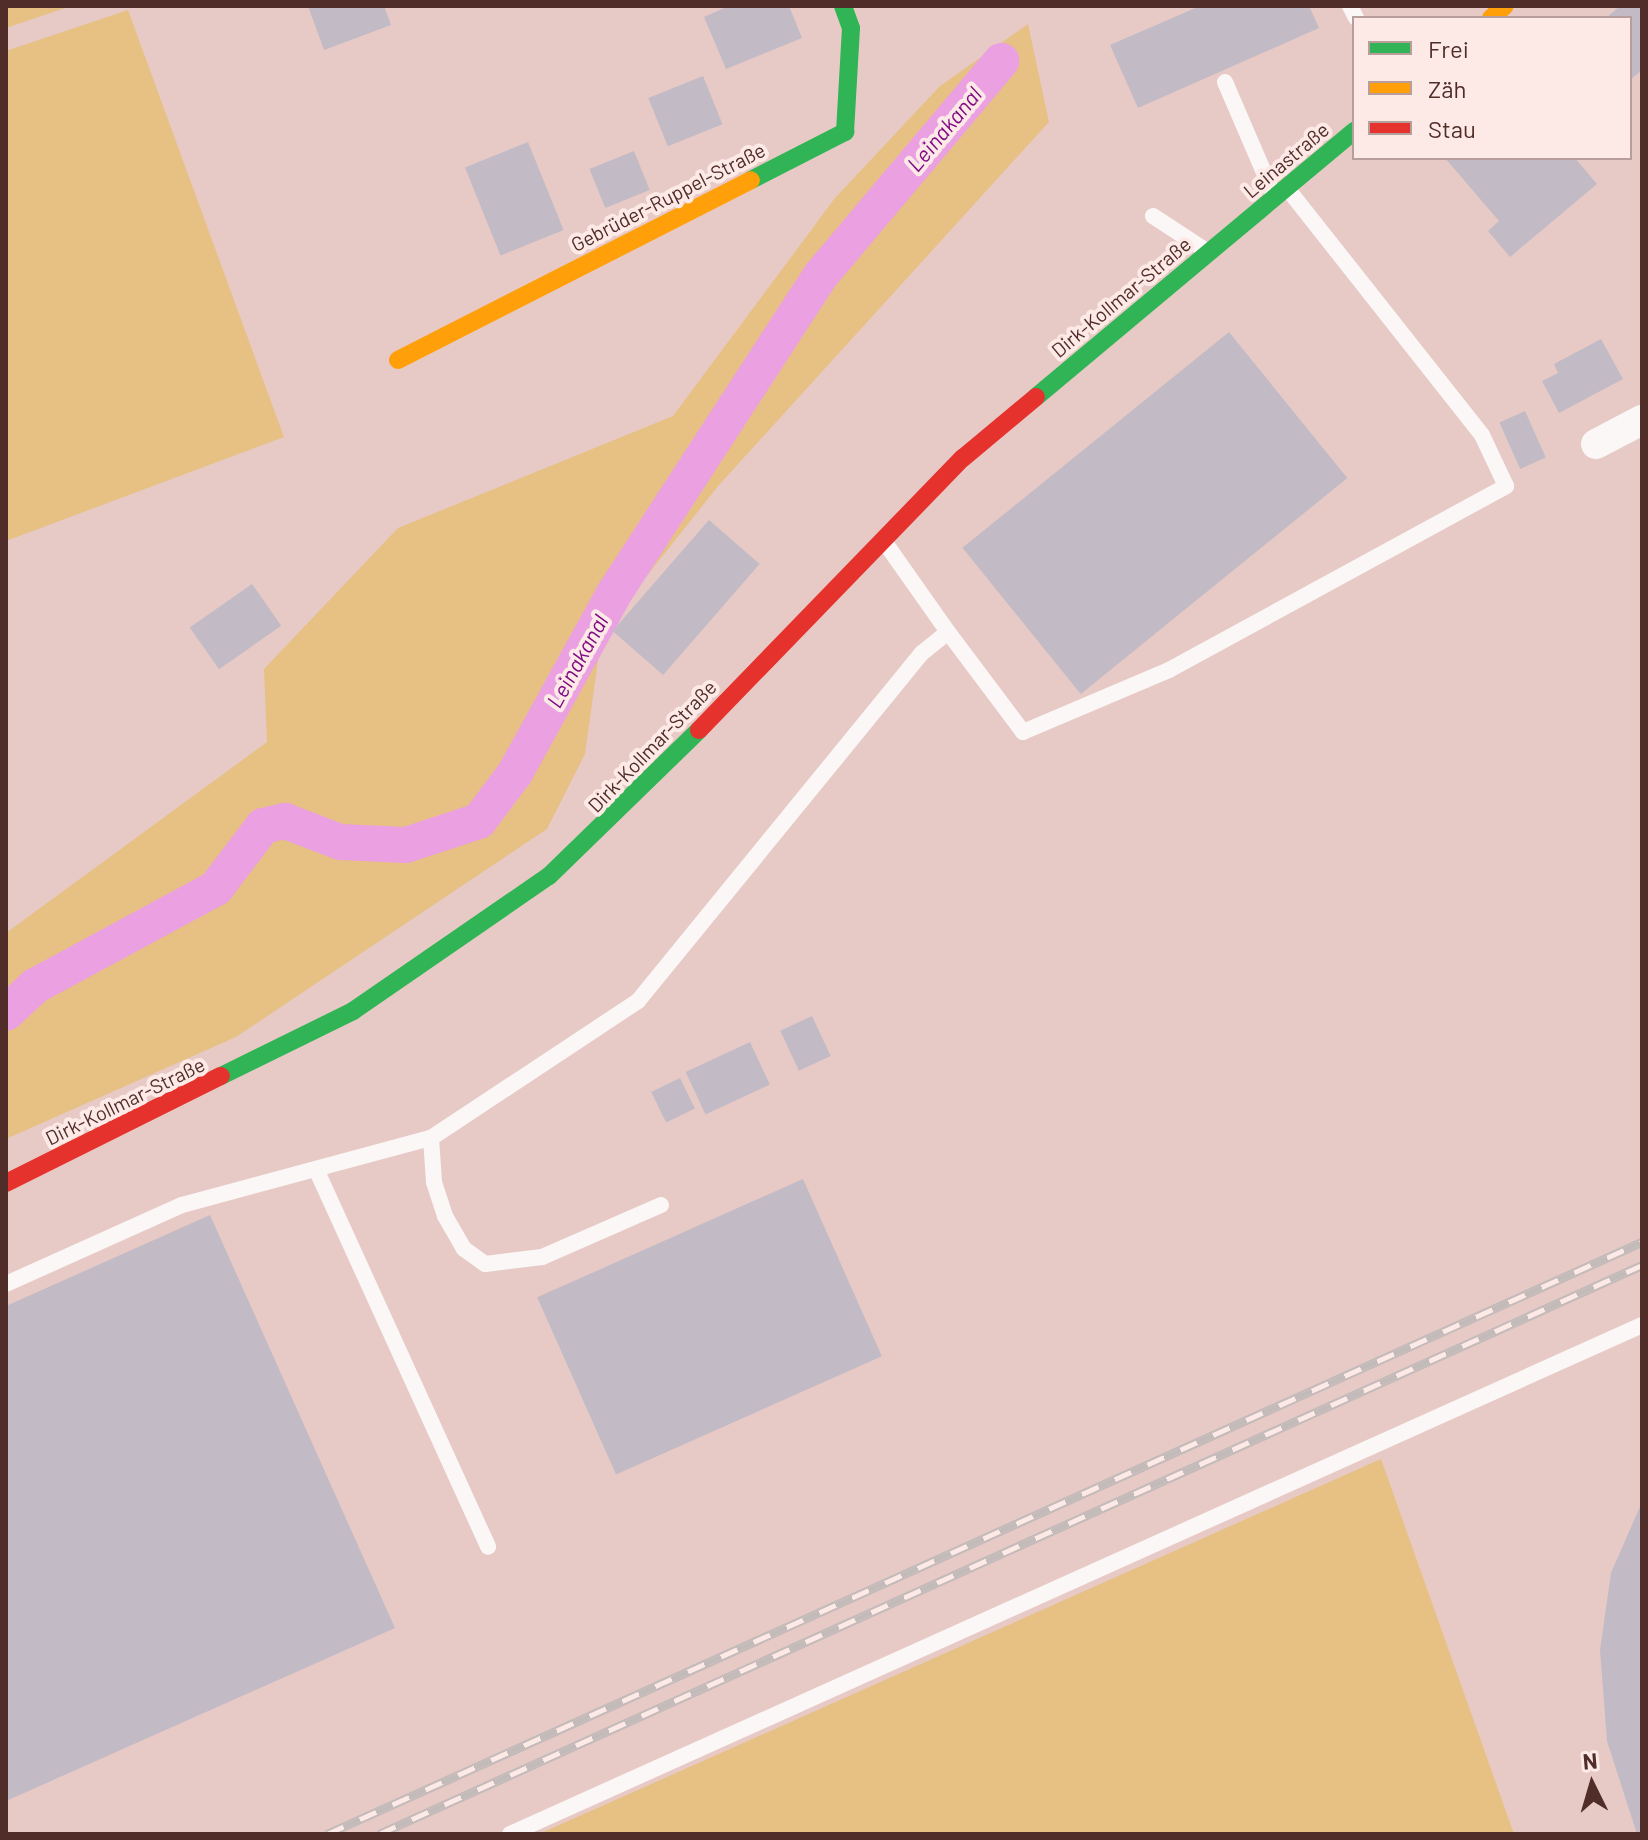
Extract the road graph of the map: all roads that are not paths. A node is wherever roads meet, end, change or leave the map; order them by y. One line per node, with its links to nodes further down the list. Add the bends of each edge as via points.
1 (843, 6): 8 (street, Gebrüder-Ruppel-Straße, via 851,28 845,132)
2 (1225, 82): 4 (lane)
3 (1352, 133): 4 (street, Leinastraße)
4 (1280, 193): 6 (street, Leinastraße); 12 (lane, via 1482,435 1506,486 1169,670 1023,732)
5 (1153, 216): 7 (lane)
6 (1245, 222): 7 (street, Dirk-Kollmar-Straße)
7 (1209, 253): 11 (street, Dirk-Kollmar-Straße, via 963,458)
8 (398, 360)
9 (1642, 420): 10 (street)
10 (1596, 444)
11 (882, 539): 12 (lane); 15 (street, Dirk-Kollmar-Straße, via 609,823 549,876 353,1011)
12 (948, 632): 13 (lane, via 922,653 638,1001)
13 (431, 1138): 14 (lane); 16 (lane, via 434,1182 445,1216 464,1249 485,1264 542,1257)
14 (316, 1169): 17 (lane, via 182,1205); 19 (lane)
15 (6, 1183)
16 (661, 1205)
17 (6, 1284)
18 (1642, 1325): 20 (lane)
19 (488, 1547)
20 (510, 1834)

